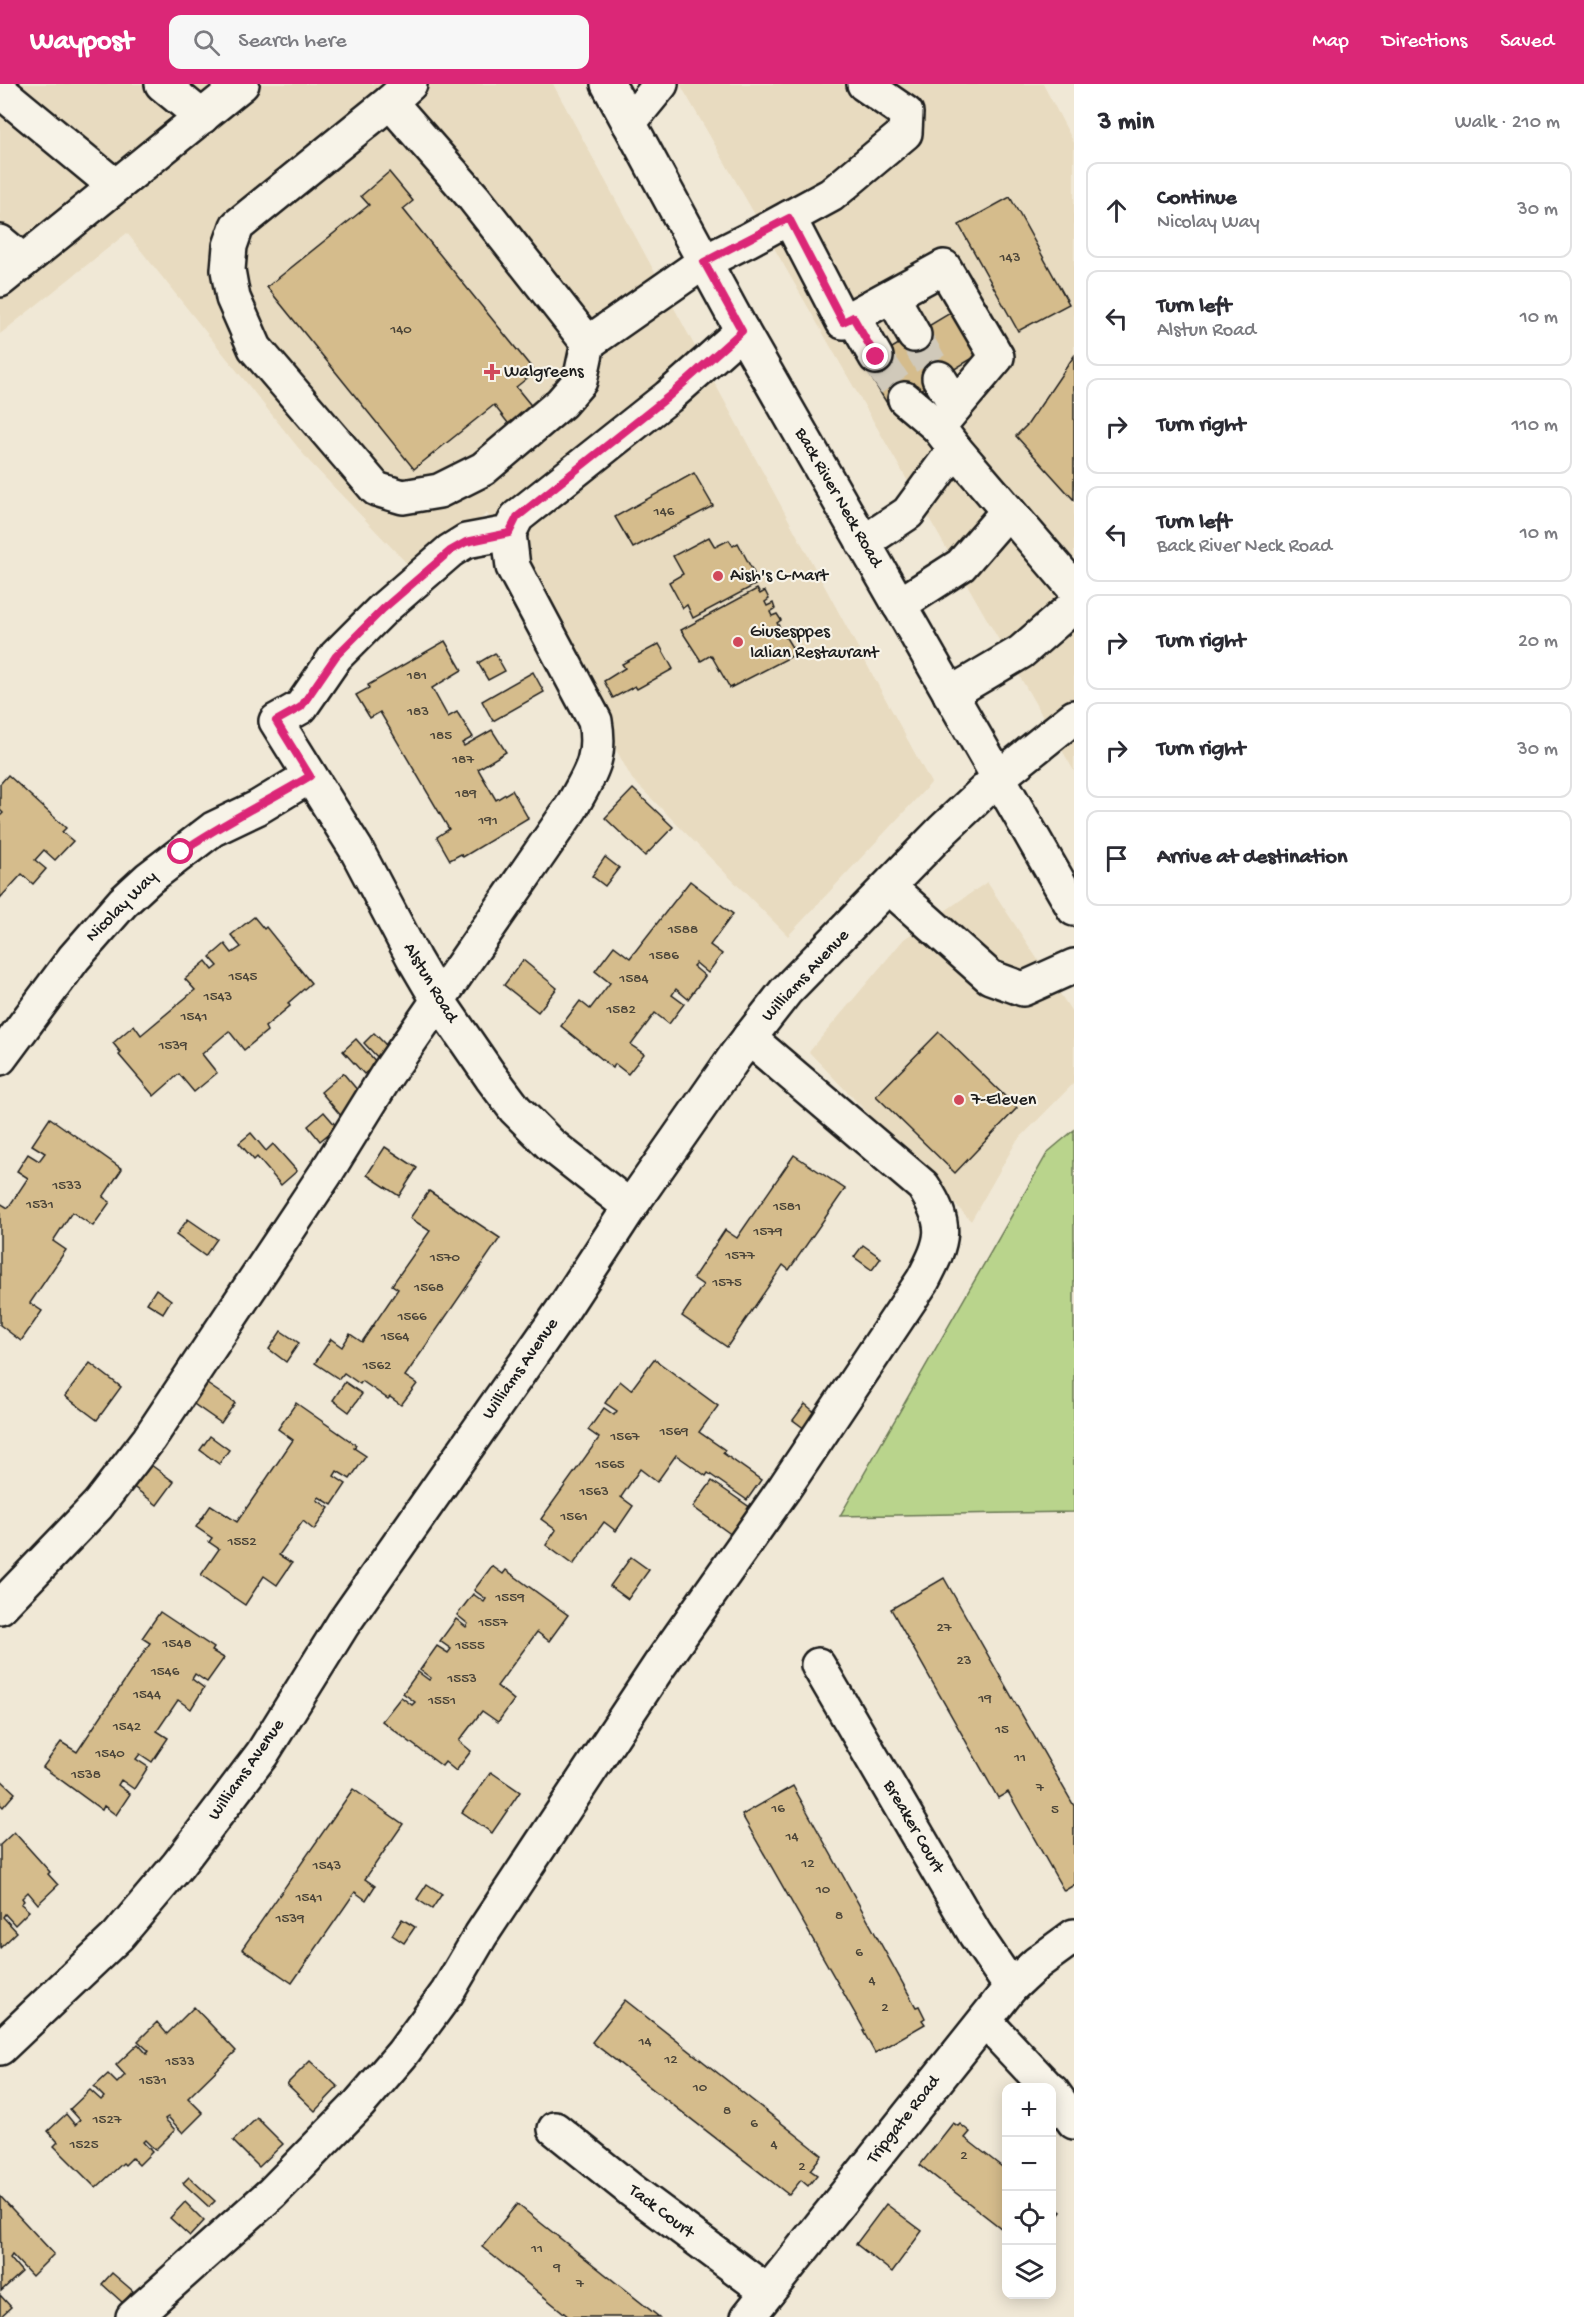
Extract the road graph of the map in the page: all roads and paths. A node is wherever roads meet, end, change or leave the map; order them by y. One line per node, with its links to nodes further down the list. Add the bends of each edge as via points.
1 (162, 84): 8 (street)
2 (242, 84): 8 (street)
3 (608, 84): 9 (street, Back River Neck Road)
4 (661, 84): 9 (street)
5 (864, 84): 11 (street, via 906,114 905,133 831,195)
6 (0, 91): 10 (street)
7 (400, 93): 18 (street, via 474,198); 18 (street, via 237,226 228,270 233,298 255,348 376,489 403,497 439,490 483,469 561,404 580,381)
8 (202, 117): 10 (street)
9 (629, 123): 13 (street, Back River Neck Road)
10 (115, 186): 12 (street)
11 (789, 218): 13 (street); 15 (street, via 843,322)
12 (8, 261)
13 (704, 262): 16 (street, Back River Neck Road); 18 (street)
14 (892, 296): 15 (street); 17 (street); 21 (street, via 944,267 997,357)
15 (853, 317): 19 (street)
16 (742, 331): 23 (street, via 668,397 517,517); 24 (street, Back River Neck Road)
17 (914, 335)
18 (588, 342)
19 (876, 357)
20 (905, 399): 21 (street)
21 (947, 415): 22 (street); 24 (street, via 908,513)
22 (1008, 511): 25 (street); 26 (street, via 962,565)
23 (509, 533): 30 (street, Alstun Road, via 466,542 450,551 336,656 301,707 276,721); 35 (street, via 513,567 595,721 598,741 593,768 571,808)
24 (863, 543): 26 (street, Back River Neck Road)
25 (1074, 588)
26 (899, 605): 28 (street, Back River Neck Road)
27 (1074, 606): 28 (street, via 1021,652)
28 (950, 694): 31 (street, Back River Neck Road)
29 (1074, 717): 31 (street, Williams Avenue)
30 (310, 776): 35 (street, Alstun Road, via 356,849); 37 (street, Nicolay Way, via 213,829 149,878 74,958)
31 (998, 778): 32 (street, Williams Avenue); 33 (street, Back River Neck Road)
32 (889, 887): 34 (street, via 990,977 1023,990); 36 (street, Williams Avenue, via 786,991)
33 (1074, 909)
34 (1074, 966)
35 (438, 1000): 38 (street, Alstun Road, via 515,1109 550,1144); 39 (street, via 149,1440 98,1505)
36 (749, 1038): 38 (street, Williams Avenue); 50 (street, via 923,1186 938,1209 938,1252 792,1477 659,1666 481,1935 447,1993 402,2054 272,2193)
37 (0, 1058)
38 (630, 1207): 44 (street, Williams Avenue, via 343,1624 262,1754 118,1936)
39 (0, 1607)
40 (818, 1665): 42 (street, Breaker Court, via 975,1934)
41 (1074, 1936): 42 (street, Tripgate Road)
42 (1011, 1987): 43 (street, Tripgate Road)
43 (985, 2021): 45 (street); 49 (street, Tripgate Road)
44 (0, 2048)
45 (1043, 2083)
46 (1056, 2097): 47 (street)
47 (1074, 2122)
48 (555, 2129): 49 (street, Tack Court, via 631,2190)
49 (758, 2309)
50 (133, 2317)

